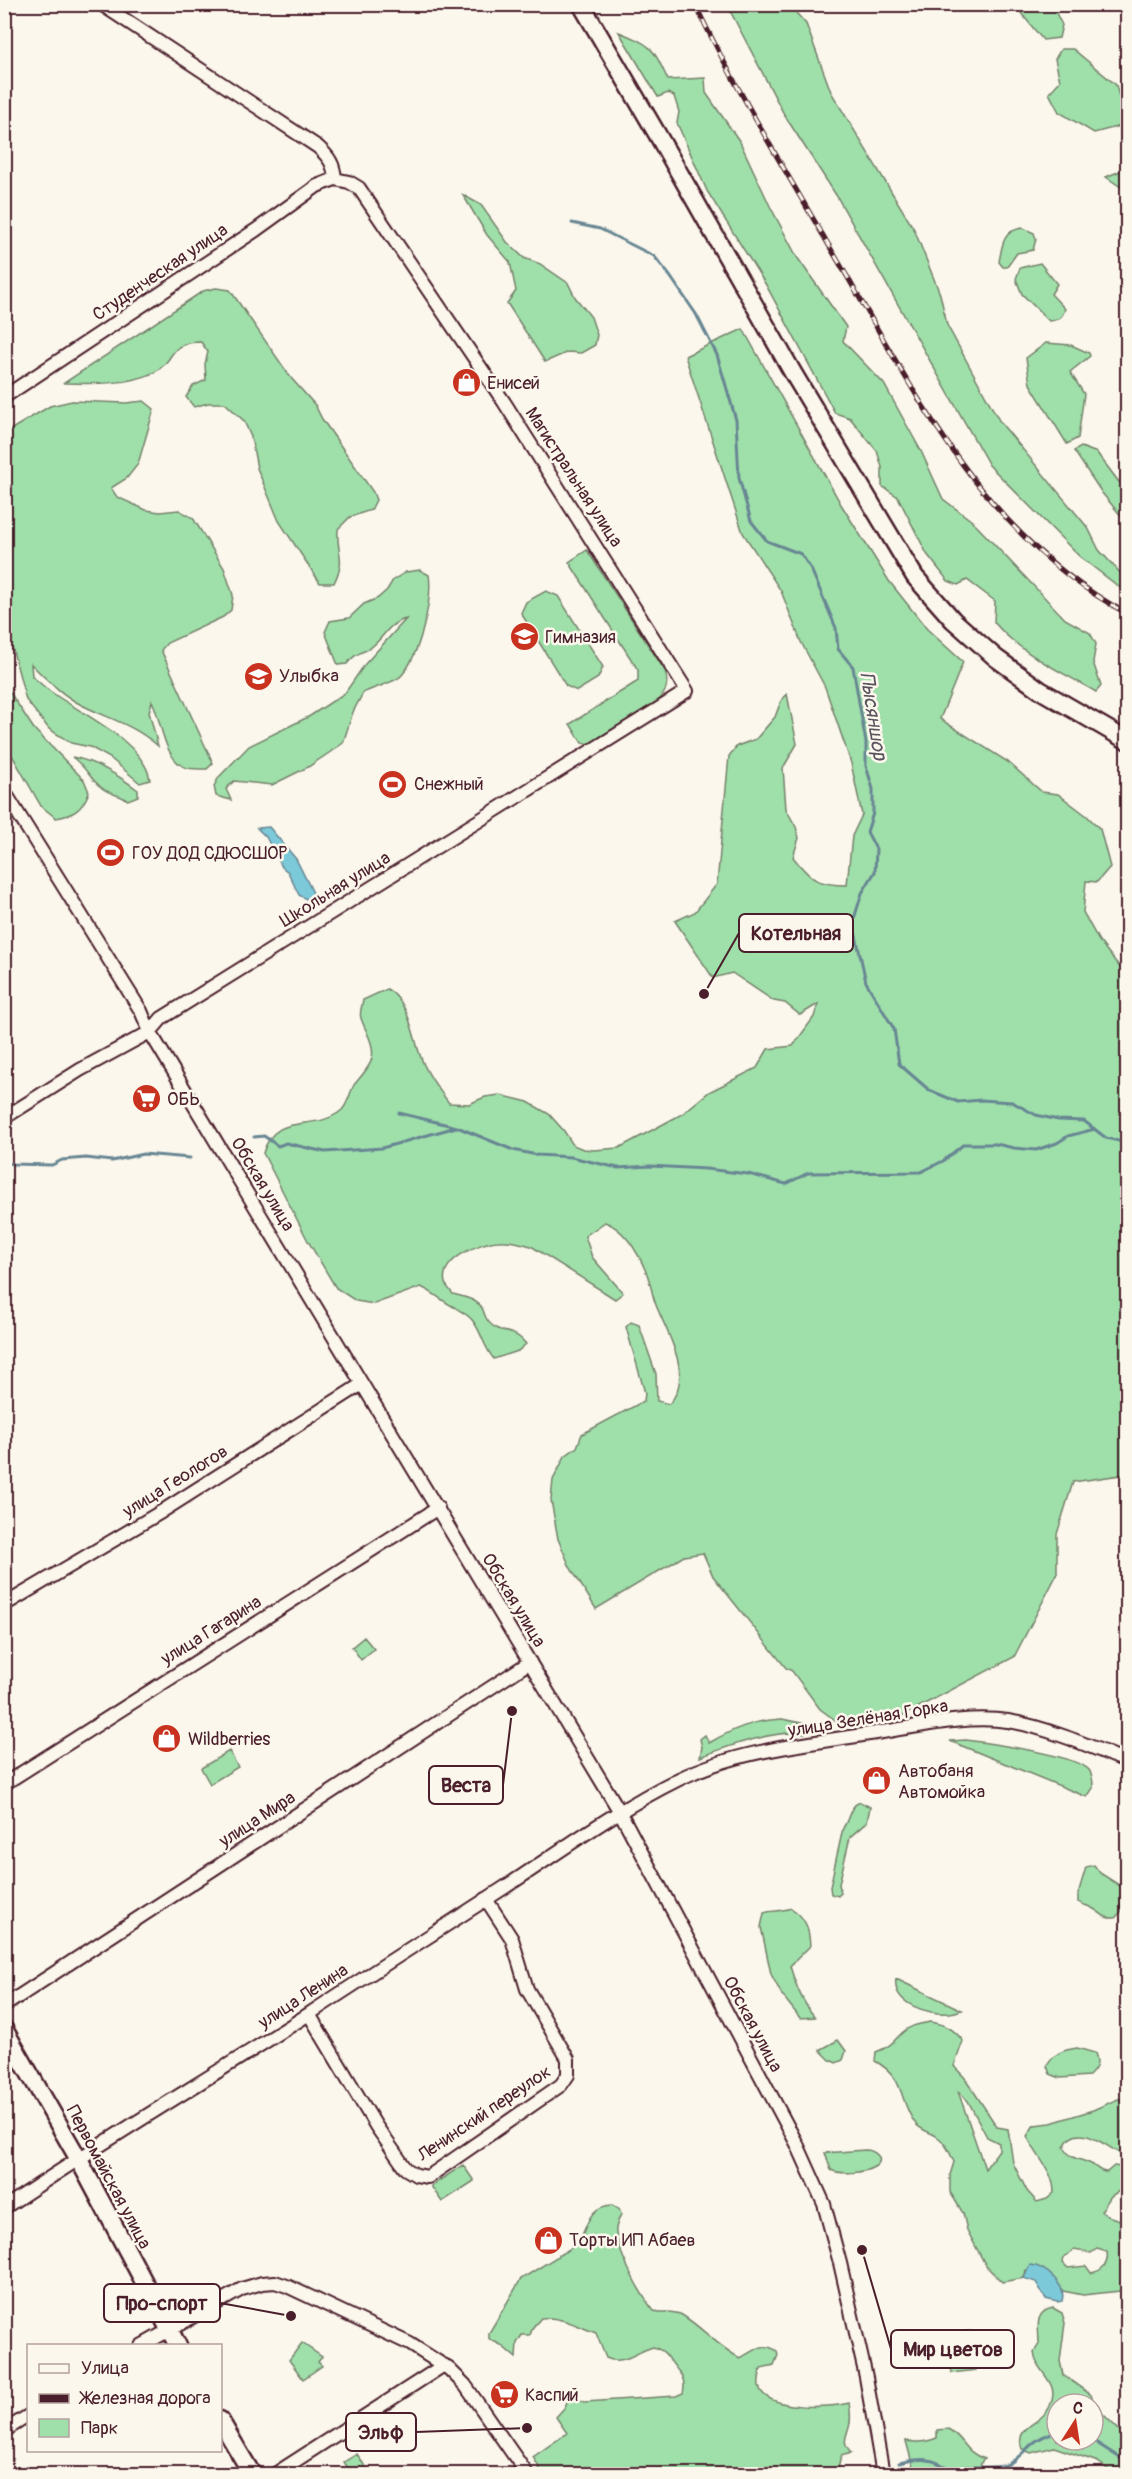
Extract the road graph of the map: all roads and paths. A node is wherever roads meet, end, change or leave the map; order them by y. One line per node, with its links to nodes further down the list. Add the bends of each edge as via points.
1 (102, 4): 3 (street, via 318,147 334,166)
2 (581, 4): 6 (main road, via 793,374 915,577 953,620 996,658 1040,690)
3 (335, 179): 4 (street, Студенческая улица, via 317,186); 5 (street, Магистральная улица, via 359,188 504,402)
4 (4, 397)
5 (687, 691): 8 (street, Школьная улица, via 162,1018)
6 (1128, 741)
7 (4, 791): 8 (street, Обская улица)
8 (150, 1032): 9 (street, Школьная улица); 10 (street, Обская улица)
9 (4, 1118)
10 (362, 1384): 11 (street, Обская улица); 12 (street, улица Геологов, via 161,1512)
11 (438, 1508): 13 (street, Обская улица); 15 (street, улица Гагарина)
12 (4, 1605)
13 (530, 1662): 16 (street, Обская улица); 18 (street, улица Мира)
14 (1128, 1762): 16 (street, улица Зелёная Горка, via 1061,1737 1010,1722 982,1719 733,1759 680,1778)
15 (4, 1784)
16 (620, 1812): 17 (street, улица Ленина); 33 (street, Обская улица, via 817,2186 831,2227 862,2360)
17 (486, 1899): 19 (street, улица Ленина); 19 (street, Ленинский переулок, via 512,1938 527,1989 568,2059 568,2074 561,2085 428,2177 406,2169)
18 (4, 2006)
19 (309, 2014): 21 (street, улица Ленина)
20 (4, 2029): 21 (main road, Первомайская улица)
21 (78, 2158): 22 (street, улица Ленина); 23 (main road, Первомайская улица)
22 (4, 2208)
23 (168, 2329): 24 (street); 25 (main road, Первомайская улица); 26 (street, via 252,2285 275,2282 410,2344)
24 (144, 2344)
25 (176, 2344)
26 (444, 2365): 31 (street); 32 (street, via 465,2385)
27 (27, 2417): 29 (street)
28 (222, 2423): 30 (main road)
29 (4, 2431)
30 (252, 2475)
31 (275, 2475)
32 (527, 2475)
33 (883, 2475)

